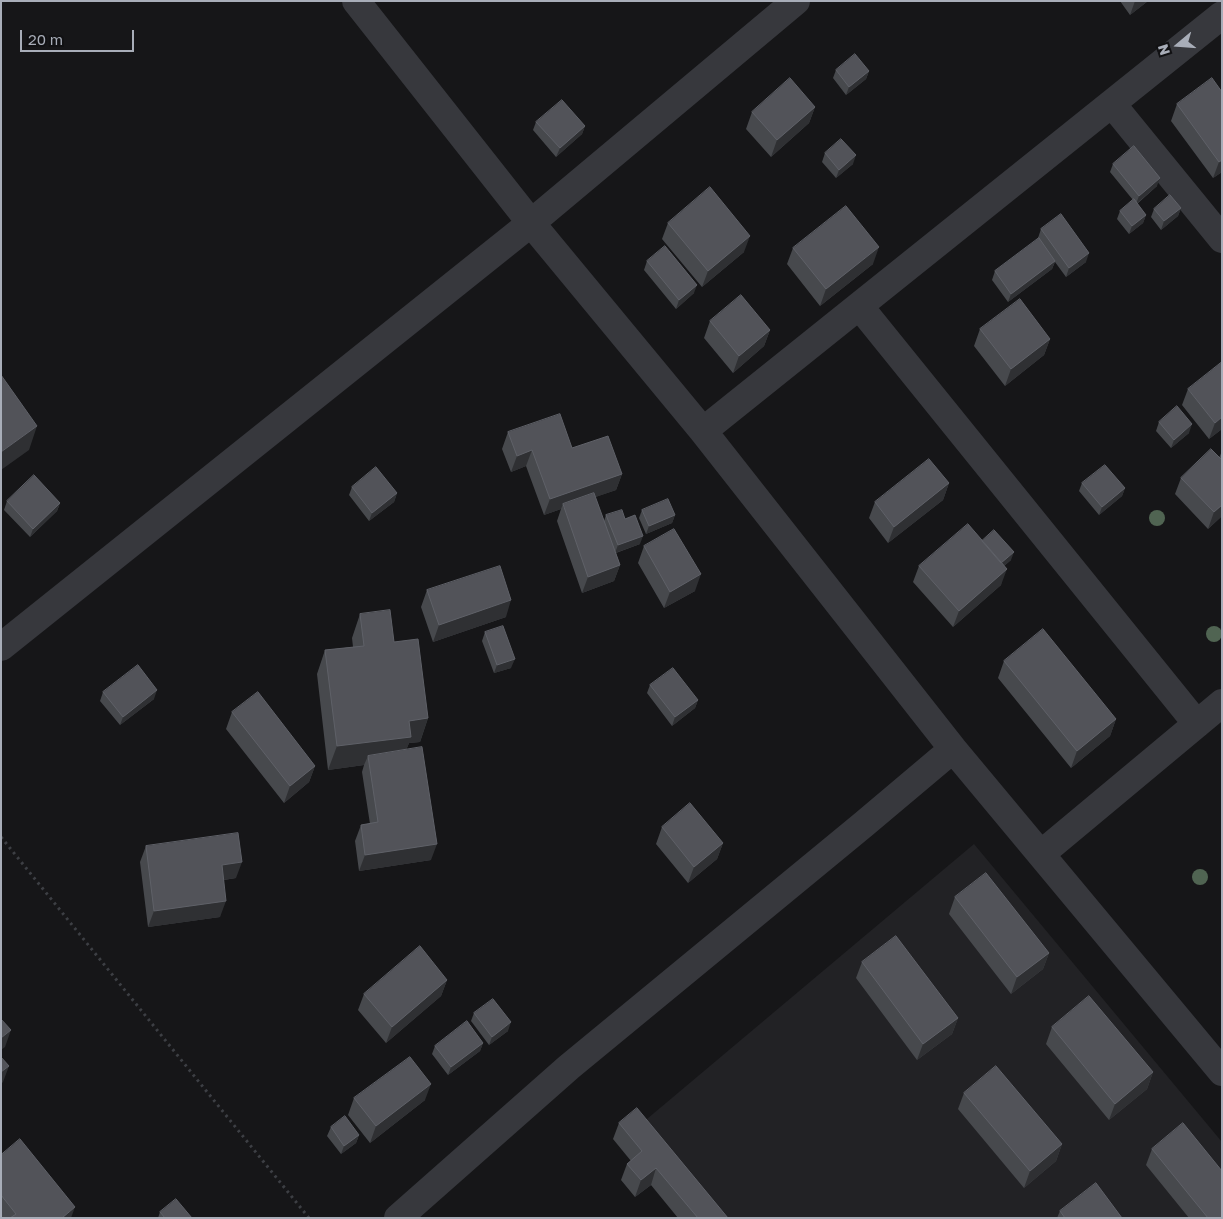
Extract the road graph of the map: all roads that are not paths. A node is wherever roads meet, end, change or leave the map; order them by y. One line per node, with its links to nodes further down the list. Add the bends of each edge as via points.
1 (356, 1): 5 (street)
2 (796, 1): 5 (street)
3 (1222, 15): 4 (street)
4 (1112, 104): 6 (street); 7 (street)
5 (531, 223): 8 (street); 9 (street)
6 (1222, 239)
7 (860, 307): 8 (street); 11 (street)
8 (703, 431): 12 (street)
9 (1, 647)
10 (1222, 703): 11 (street)
11 (1197, 724): 13 (street)
12 (953, 749): 13 (street); 15 (street, via 569,1067)
13 (1041, 854): 14 (street)
14 (1222, 1072)
15 (398, 1218)

